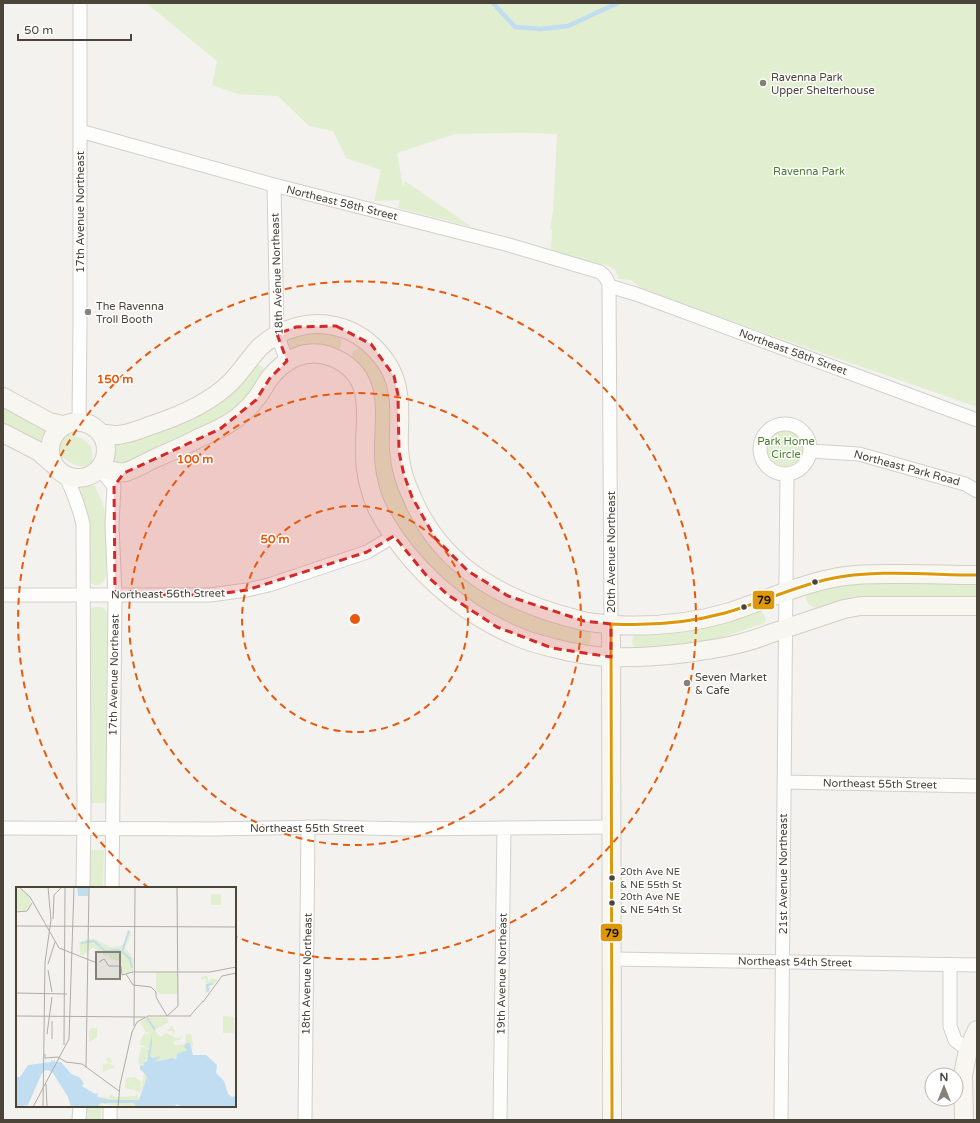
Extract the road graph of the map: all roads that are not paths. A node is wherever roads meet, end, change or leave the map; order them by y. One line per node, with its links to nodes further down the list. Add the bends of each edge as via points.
1 (80, 3): 2 (street, 17th Avenue Northeast)
2 (80, 131): 3 (street, Northeast 58th Street); 9 (street, 17th Avenue Northeast, via 80,329)
3 (274, 185): 4 (street, Northeast 58th Street, via 509,245 600,272); 5 (street, 18th Avenue Northeast)
4 (606, 280): 8 (street, Northeast 58th Street, via 636,294); 25 (street, 20th Avenue Northeast)
5 (277, 334): 6 (street, 18th Avenue Northeast); 11 (main road, via 260,347 231,382 212,398 169,420 135,431 117,435); 25 (main road, via 296,327 316,324 336,326 355,333 371,344 394,376 398,395 399,452 404,475 422,518 440,544 468,571 508,596 584,621)
6 (287, 361): 16 (main road, via 270,378 256,400 237,418); 18 (main road, via 300,355 315,353 330,356 343,362 362,384 366,398 364,456 368,482 378,510)
7 (3, 397): 9 (main road, via 49,422)
8 (977, 420)
9 (71, 423): 11 (main road, via 88,423); 14 (main road, via 57,430 50,441 49,454)
10 (3, 433): 14 (main road, via 38,451)
11 (101, 433): 13 (main road, via 106,455)
12 (810, 451): 15 (street, via 803,467); 15 (street, via 810,442 800,428 784,424 768,431 760,446 764,462 774,471); 17 (street, Northeast Park Road, via 859,454 965,484)
13 (99, 468): 14 (main road, via 81,478 70,477); 16 (main road)
14 (59, 470): 22 (street, via 78,504 83,524)
15 (787, 474): 20 (street, 21st Avenue Northeast)
16 (119, 480): 23 (street, 17th Avenue Northeast, via 112,525)
17 (977, 491)
18 (394, 536): 23 (street, Northeast 56th Street, via 367,552 247,590 210,595); 27 (main road, via 426,575 448,595 497,627 552,648)
19 (977, 575): 20 (main road, via 866,574 828,579)
20 (786, 592): 25 (main road, via 726,613 700,619 640,626); 26 (street, 21st Avenue Northeast)
21 (3, 595): 22 (street, Northeast 56th Street)
22 (83, 595): 23 (street, Northeast 56th Street); 34 (street)
23 (115, 595): 35 (street, 17th Avenue Northeast)
24 (977, 606): 26 (main road, via 862,606 844,609)
25 (611, 624): 27 (main road, 20th Avenue Northeast)
26 (785, 629): 27 (main road, via 702,651); 28 (street, 21st Avenue Northeast)
27 (612, 657): 31 (main road, 20th Avenue Northeast)
28 (784, 782): 29 (street, Northeast 55th Street); 39 (street, 21st Avenue Northeast)
29 (977, 786)
30 (308, 827): 33 (street, Northeast 55th Street); 35 (street, Northeast 55th Street); 48 (street, 18th Avenue Northeast)
31 (611, 827): 33 (street, Northeast 55th Street); 38 (main road, 20th Avenue Northeast)
32 (3, 828): 34 (street, Northeast 55th Street)
33 (504, 828): 49 (street, 19th Avenue Northeast)
34 (84, 829): 35 (street, Northeast 55th Street); 36 (street)
35 (113, 829): 37 (street, 17th Avenue Northeast)
36 (83, 887)
37 (112, 887)
38 (612, 959): 39 (street, Northeast 54th Street); 50 (main road, 20th Avenue Northeast)
39 (782, 962): 40 (street, Northeast 54th Street); 51 (street, 21st Avenue Northeast)
40 (950, 965): 41 (street, Northeast 54th Street); 43 (street, via 950,1026 955,1040)
41 (977, 966)
42 (977, 1030): 43 (main road)
43 (968, 1050): 52 (main road, via 963,1074)
44 (80, 1107): 46 (street)
45 (110, 1107): 47 (street)
46 (79, 1120)
47 (110, 1120)
48 (306, 1120)
49 (500, 1120)
50 (612, 1120)
51 (781, 1120)
52 (964, 1120)

